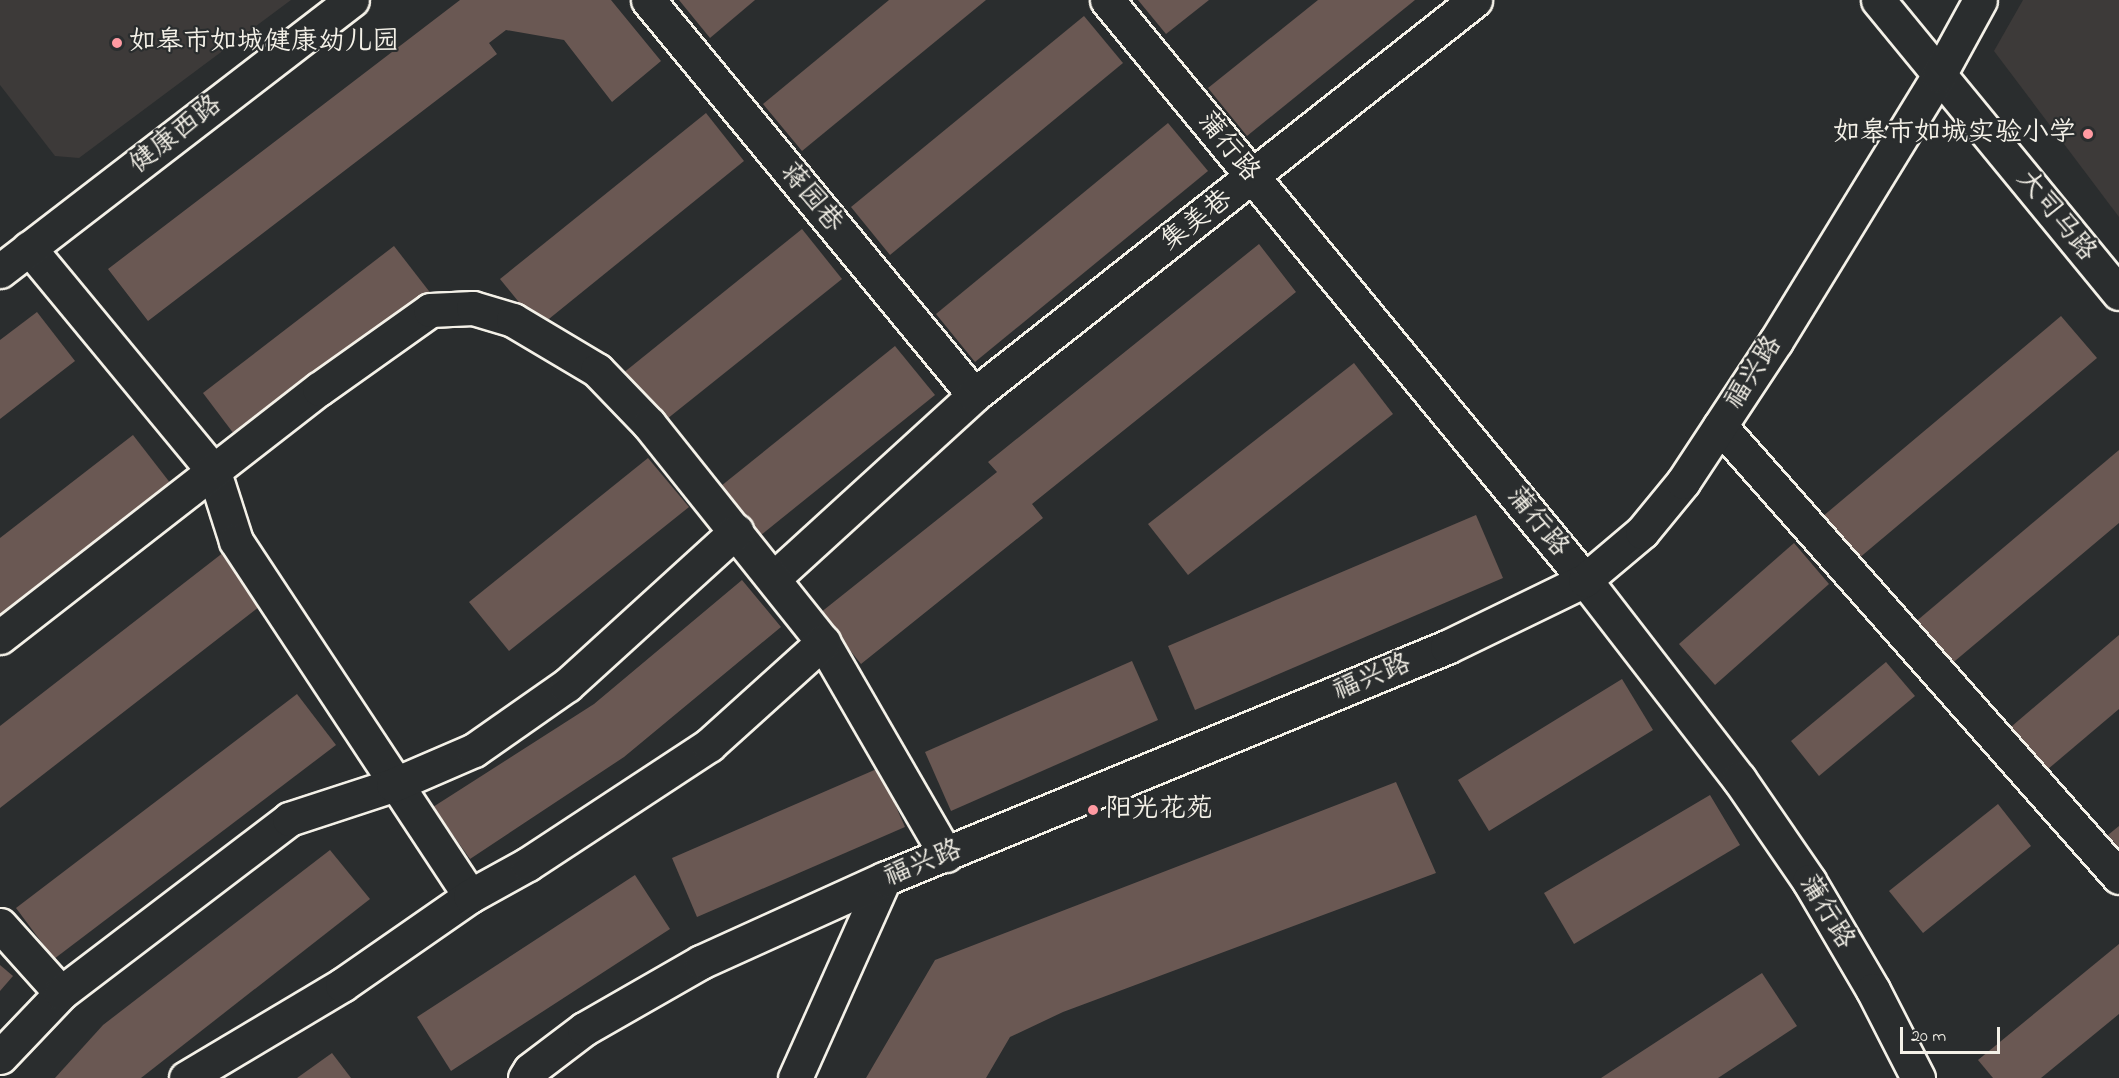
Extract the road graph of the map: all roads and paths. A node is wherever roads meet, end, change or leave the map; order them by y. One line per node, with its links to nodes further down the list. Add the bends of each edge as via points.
1 (648, 0): 12 (street, 蒋园巷)
2 (1107, 0): 8 (street, 蒲行路)
3 (1475, 0): 8 (street, 集美巷)
4 (1878, 0): 7 (street, 大司马路)
5 (1980, 0): 7 (street, 福兴路)
6 (334, 5): 9 (street, 健康西路)
7 (1939, 75): 11 (street, 大司马路); 13 (street, 福兴路)
8 (1253, 177): 12 (street, 集美巷); 17 (street, 蒲行路)
9 (29, 248): 10 (street, 健康西路); 14 (street)
10 (0, 271)
11 (2119, 293)
12 (974, 395): 16 (street, 集美巷)
13 (1720, 426): 17 (street, 福兴路, via 1642,531); 22 (street)
14 (214, 472): 15 (street, via 430,310 473,308 513,320 597,370 649,424); 18 (street); 20 (street, via 236,541)
15 (736, 531): 16 (street); 20 (street, via 567,685 474,750)
16 (775, 577): 19 (street)
17 (1585, 580): 21 (street, 福兴路, via 1447,647); 31 (street, 蒲行路, via 1739,778 1809,881 1873,990)
18 (0, 637)
19 (824, 642): 21 (street); 24 (street, via 709,745 528,864)
20 (393, 785): 24 (street); 26 (street, via 289,819)
21 (946, 855): 23 (street, 福兴路)
22 (2119, 877)
23 (884, 879): 28 (street, 福兴路, via 701,962 639,995 584,1029); 30 (street)
24 (470, 897): 29 (street, via 342,985)
25 (0, 925): 26 (street)
26 (61, 993): 27 (street)
27 (0, 1057)
28 (524, 1075)
29 (186, 1078)
30 (795, 1078)
31 (1918, 1078)

